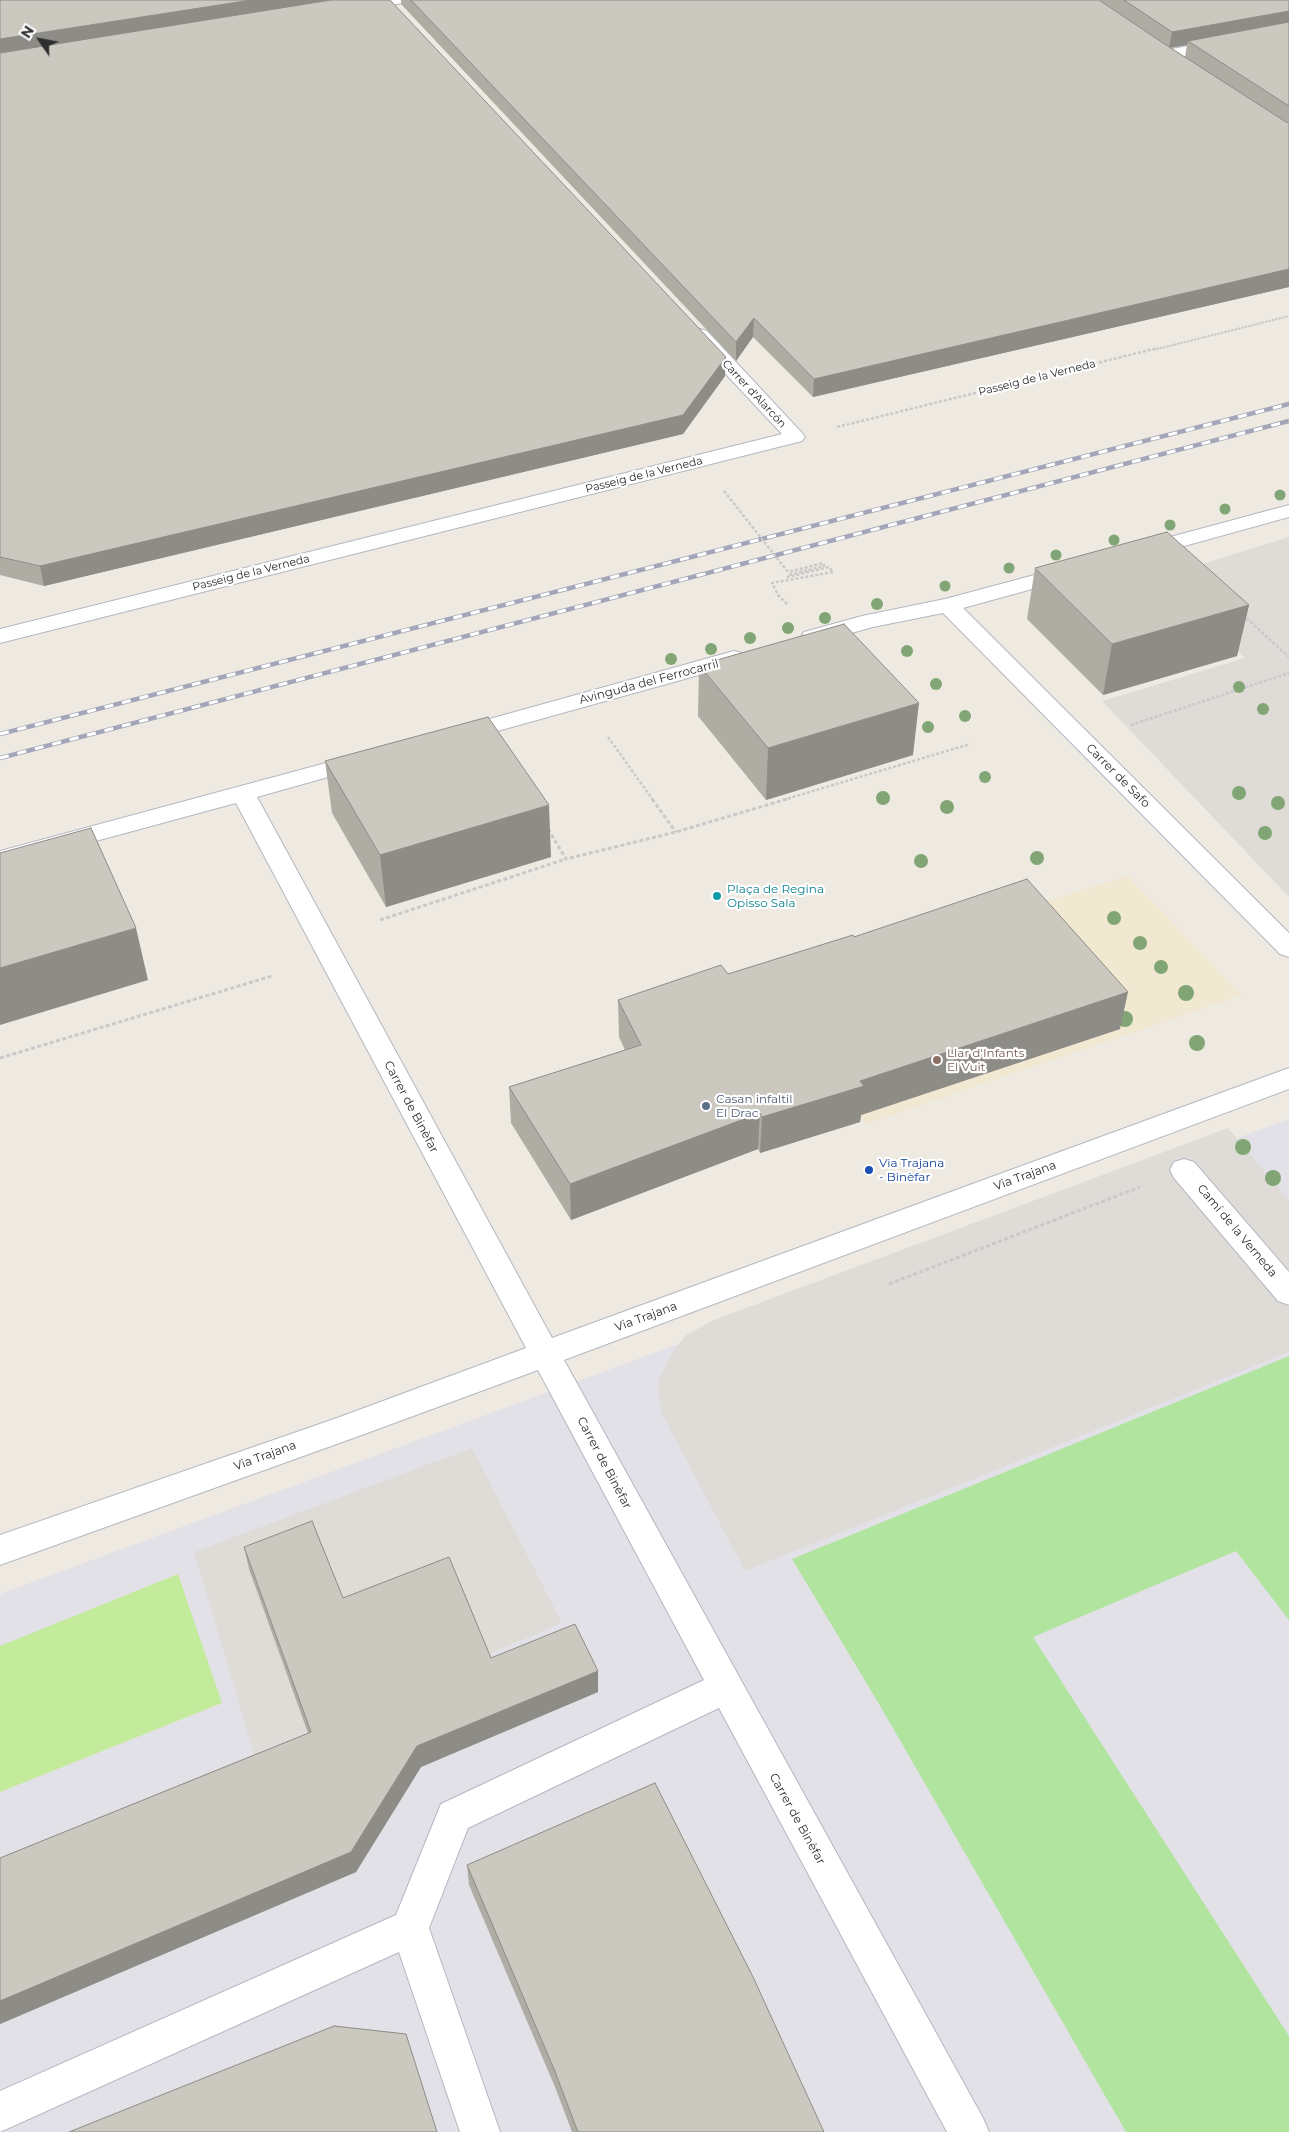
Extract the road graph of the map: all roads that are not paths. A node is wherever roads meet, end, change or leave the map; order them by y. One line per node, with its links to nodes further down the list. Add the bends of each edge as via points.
1 (393, 4): 2 (street)
2 (340, 9)
3 (1289, 32): 5 (street)
4 (1150, 44): 5 (street)
5 (1166, 55): 6 (street)
6 (1183, 66)
7 (686, 320): 8 (street, Carrer d'Alarcón)
8 (795, 437): 13 (street, Passeig de la Verneda)
9 (1289, 511): 10 (street)
10 (1120, 557)
11 (1091, 565): 12 (street)
12 (948, 605): 14 (street, via 870,621); 20 (street, Carrer de Safo)
13 (0, 636)
14 (794, 642)
15 (756, 652): 16 (street, Avinguda del Ferrocarril)
16 (434, 741)
17 (387, 753): 18 (street)
18 (242, 792): 19 (street); 24 (street, Carrer de Binèfar)
19 (0, 859)
20 (1289, 948)
21 (1289, 1078): 24 (street, Via Trajana)
22 (1184, 1170): 23 (street, Camí de la Verneda)
23 (1289, 1293)
24 (545, 1354): 25 (street, Via Trajana); 26 (street, Carrer de Binèfar)
25 (0, 1550)
26 (726, 1687): 27 (street, via 454,1816); 30 (street, Carrer de Binèfar)
27 (410, 1928): 28 (street); 29 (street)
28 (0, 2112)
29 (480, 2132)
30 (969, 2132)

